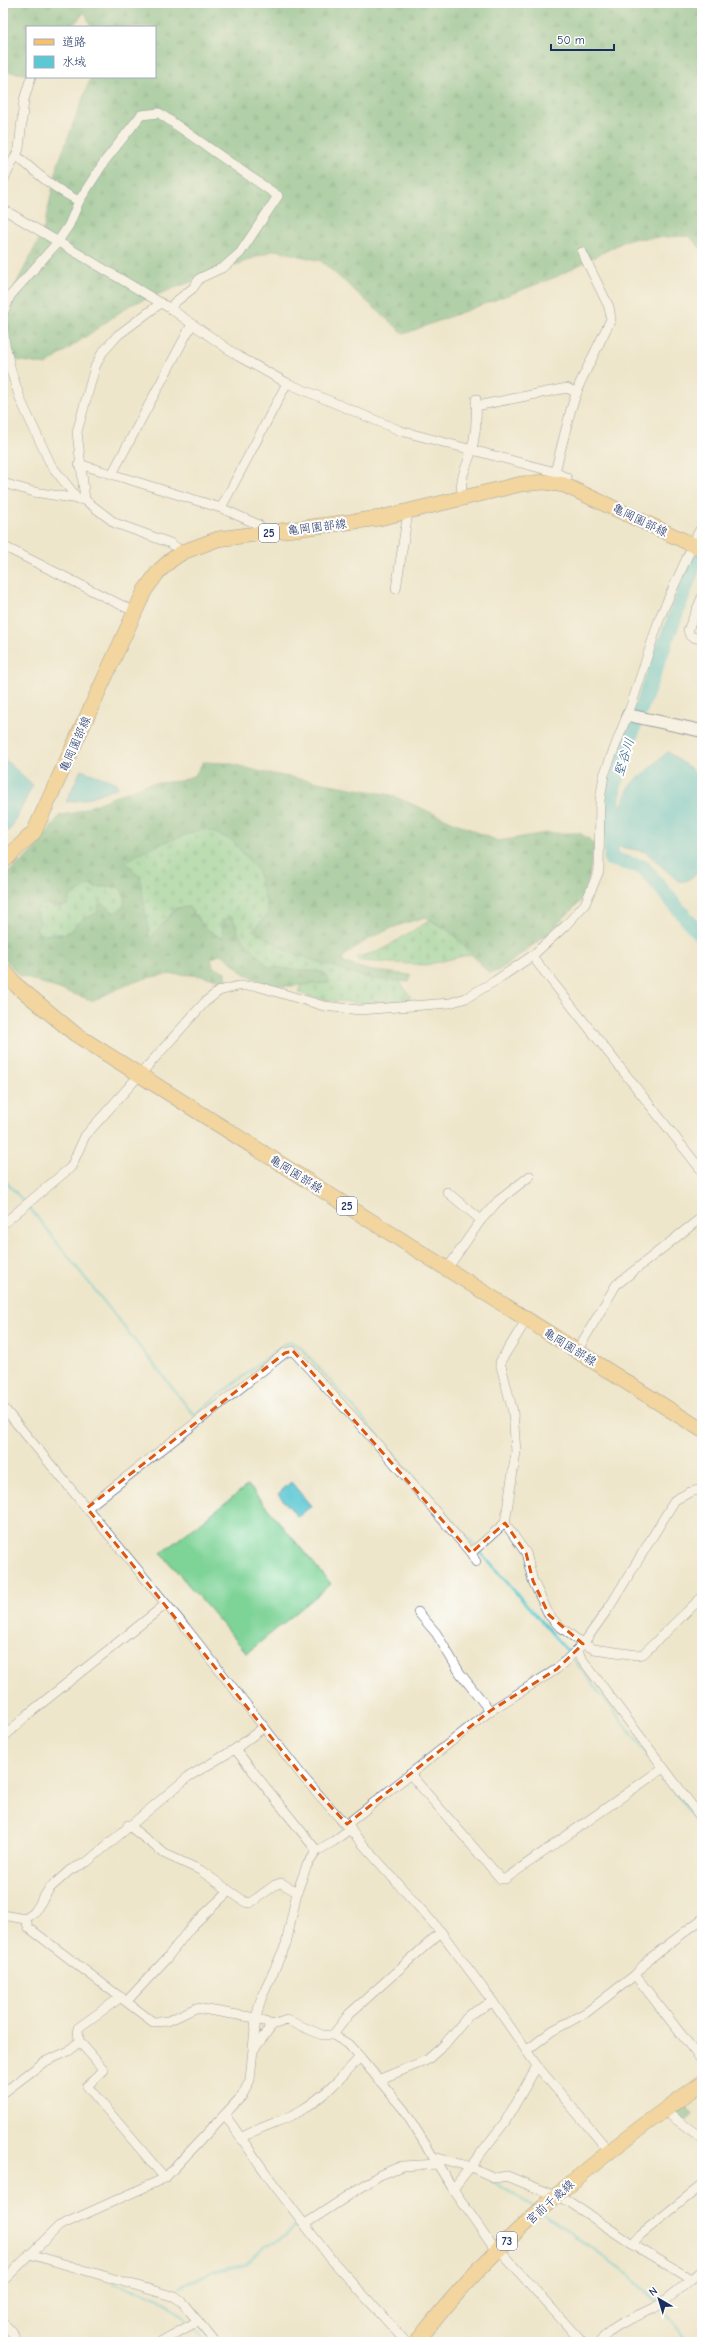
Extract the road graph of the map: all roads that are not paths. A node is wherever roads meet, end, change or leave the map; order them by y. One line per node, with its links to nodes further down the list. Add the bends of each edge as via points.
1 (31, 78): 2 (street, via 24,100)
2 (17, 156): 3 (street); 4 (street, via 40,177)
3 (3, 181)
4 (79, 201): 6 (street, via 69,225); 9 (street, via 104,162 141,115 159,113 278,196 240,253 224,267 200,278 193,288 174,302)
5 (3, 209): 6 (street)
6 (57, 243): 8 (street); 10 (street, via 10,296)
7 (582, 252): 14 (street, via 609,307 611,319)
8 (161, 303): 9 (street); 16 (street, via 118,335 102,353 95,367 77,432)
9 (171, 309): 12 (street)
10 (3, 314)
11 (3, 323): 22 (street, via 11,371 21,401 51,465)
12 (192, 324): 13 (street, via 238,356); 18 (street)
13 (287, 383): 15 (street, via 401,431); 23 (street)
14 (576, 393): 15 (street, via 566,388 476,402 477,418); 17 (street)
15 (472, 450): 17 (street); 21 (street, via 460,486)
16 (79, 464): 18 (street); 22 (street)
17 (555, 472): 20 (street, via 567,478)
18 (112, 474): 23 (street)
19 (3, 483): 22 (street, via 34,492)
20 (564, 485): 21 (main road, 亀岡園部線 / 25, via 545,482 521,484); 28 (main road, 亀岡園部線 / 25)
21 (463, 498): 24 (main road, 亀岡園部線 / 25)
22 (81, 500): 29 (street, via 115,524 170,543)
23 (221, 508): 26 (street, via 259,525)
24 (408, 512): 26 (main road, 亀岡園部線 / 25, via 336,525); 30 (street)
25 (699, 531): 28 (street)
26 (260, 534): 29 (main road, 亀岡園部線 / 25, via 218,539)
27 (3, 546): 32 (street)
28 (697, 548): 34 (street, via 660,617)
29 (183, 552): 32 (main road, 亀岡園部線 / 25, via 159,571)
30 (396, 589)
31 (702, 596): 33 (street, via 688,630 690,636)
32 (133, 611): 36 (main road, 亀岡園部線 / 25, via 34,832)
33 (702, 640)
34 (628, 715): 35 (street); 37 (street, via 604,776 600,800 599,871 592,892 580,909)
35 (702, 731)
36 (3, 862)
37 (532, 956): 39 (street, via 496,981 466,998 450,1003 360,1010 324,1006 257,986 238,986 219,991 205,1002); 40 (street)
38 (3, 969): 39 (main road, 亀岡園部線 / 25, via 16,985 55,1020)
39 (139, 1075): 45 (street, via 85,1136 71,1166); 46 (main road, 亀岡園部線 / 25)
40 (702, 1171)
41 (530, 1176): 44 (street, via 498,1201)
42 (447, 1192): 44 (street)
43 (702, 1218): 48 (street, via 616,1285)
44 (481, 1220): 46 (street)
45 (3, 1224)
46 (447, 1269): 47 (main road, 亀岡園部線 / 25)
47 (527, 1320): 48 (main road, 亀岡園部線 / 25); 53 (street, via 500,1362 513,1412 516,1452)
48 (577, 1351): 50 (main road, 亀岡園部線 / 25)
49 (3, 1407): 52 (street)
50 (702, 1430)
51 (702, 1489): 59 (street, via 674,1500 610,1606)
52 (87, 1508): 54 (street, via 285,1353 293,1351); 57 (street)
53 (505, 1523): 54 (street); 59 (street, via 526,1553 533,1581 549,1615)
54 (471, 1553): 55 (street)
55 (476, 1562)
56 (702, 1597): 59 (street, via 643,1654 594,1649)
57 (166, 1604): 62 (street); 63 (street, via 27,1715)
58 (418, 1612): 61 (street, via 436,1633 460,1673)
59 (583, 1644): 60 (street)
60 (576, 1651): 61 (street, via 557,1669); 65 (street)
61 (490, 1711): 66 (street)
62 (264, 1727): 64 (street); 69 (street, via 304,1778)
63 (3, 1738)
64 (235, 1749): 68 (street, via 188,1777); 70 (street)
65 (660, 1770): 66 (street, via 505,1879 501,1879); 67 (street)
66 (410, 1774): 69 (street)
67 (702, 1819)
68 (128, 1825): 71 (street, via 165,1854 200,1870); 74 (street, via 87,1862 70,1870 49,1889 34,1913)
69 (349, 1826): 70 (street, via 334,1841); 76 (street)
70 (317, 1850): 72 (street, via 307,1865)
71 (229, 1891): 72 (street, via 250,1903 281,1883); 78 (street, via 191,1927 167,1958)
72 (297, 1892): 80 (street, via 286,1944 261,1999)
73 (3, 1915): 74 (street)
74 (25, 1919): 78 (street, via 29,1928)
75 (702, 1919): 77 (street, via 649,1959)
76 (441, 1932): 79 (street); 82 (street, via 349,2014)
77 (635, 1975): 85 (street, via 587,2012 552,2031); 87 (street)
78 (124, 1999): 80 (street, via 153,2022 168,2021 196,2008); 83 (street, via 78,2028)
79 (493, 2002): 85 (street); 89 (street, via 470,2014 444,2045 427,2060)
80 (256, 2018): 81 (street); 84 (street)
81 (272, 2025): 82 (street, via 287,2020 322,2035); 84 (street)
82 (334, 2035): 86 (street, via 348,2044)
83 (79, 2041): 91 (street, via 69,2051 44,2062); 99 (street, via 104,2070 87,2086)
84 (255, 2048): 93 (street, via 250,2080 242,2096)
85 (526, 2051): 88 (street)
86 (360, 2057): 89 (street); 94 (street, via 332,2087 299,2112 260,2126)
87 (702, 2061)
88 (536, 2066): 96 (street); 98 (street, via 505,2122)
89 (378, 2080): 97 (street, via 404,2110)
90 (702, 2083): 92 (main road, 宮前千歳線 / 73)
91 (3, 2093)
92 (663, 2110): 95 (street); 96 (main road, 宮前千歳線 / 73)
93 (225, 2115): 94 (street); 99 (street)
94 (241, 2138): 103 (street)
95 (702, 2138)
96 (609, 2151): 102 (main road, 宮前千歳線 / 73)
97 (436, 2160): 98 (street); 101 (street); 103 (street, via 402,2166 380,2176)
98 (471, 2167): 101 (street); 102 (street, via 494,2178 507,2176)
99 (165, 2178): 106 (street, via 59,2226)
100 (702, 2185): 104 (street)
101 (453, 2189): 105 (street)
102 (556, 2196): 104 (street, via 568,2201); 105 (main road, 宮前千歳線 / 73)
103 (305, 2224): 115 (street, via 331,2259)
104 (632, 2244): 108 (street)
105 (497, 2250): 116 (main road, 宮前千歳線 / 73, via 459,2290); 117 (street)
106 (30, 2254): 109 (street); 110 (street, via 175,2297)
107 (702, 2270): 108 (street)
108 (691, 2279): 118 (street, via 653,2308 619,2324)
109 (3, 2281)
110 (198, 2321): 113 (street); 114 (street)
111 (3, 2322): 112 (street, via 14,2335)
112 (15, 2342)
113 (160, 2342)
114 (215, 2342)
115 (406, 2342)
116 (417, 2342)
117 (582, 2342)
118 (600, 2342)

